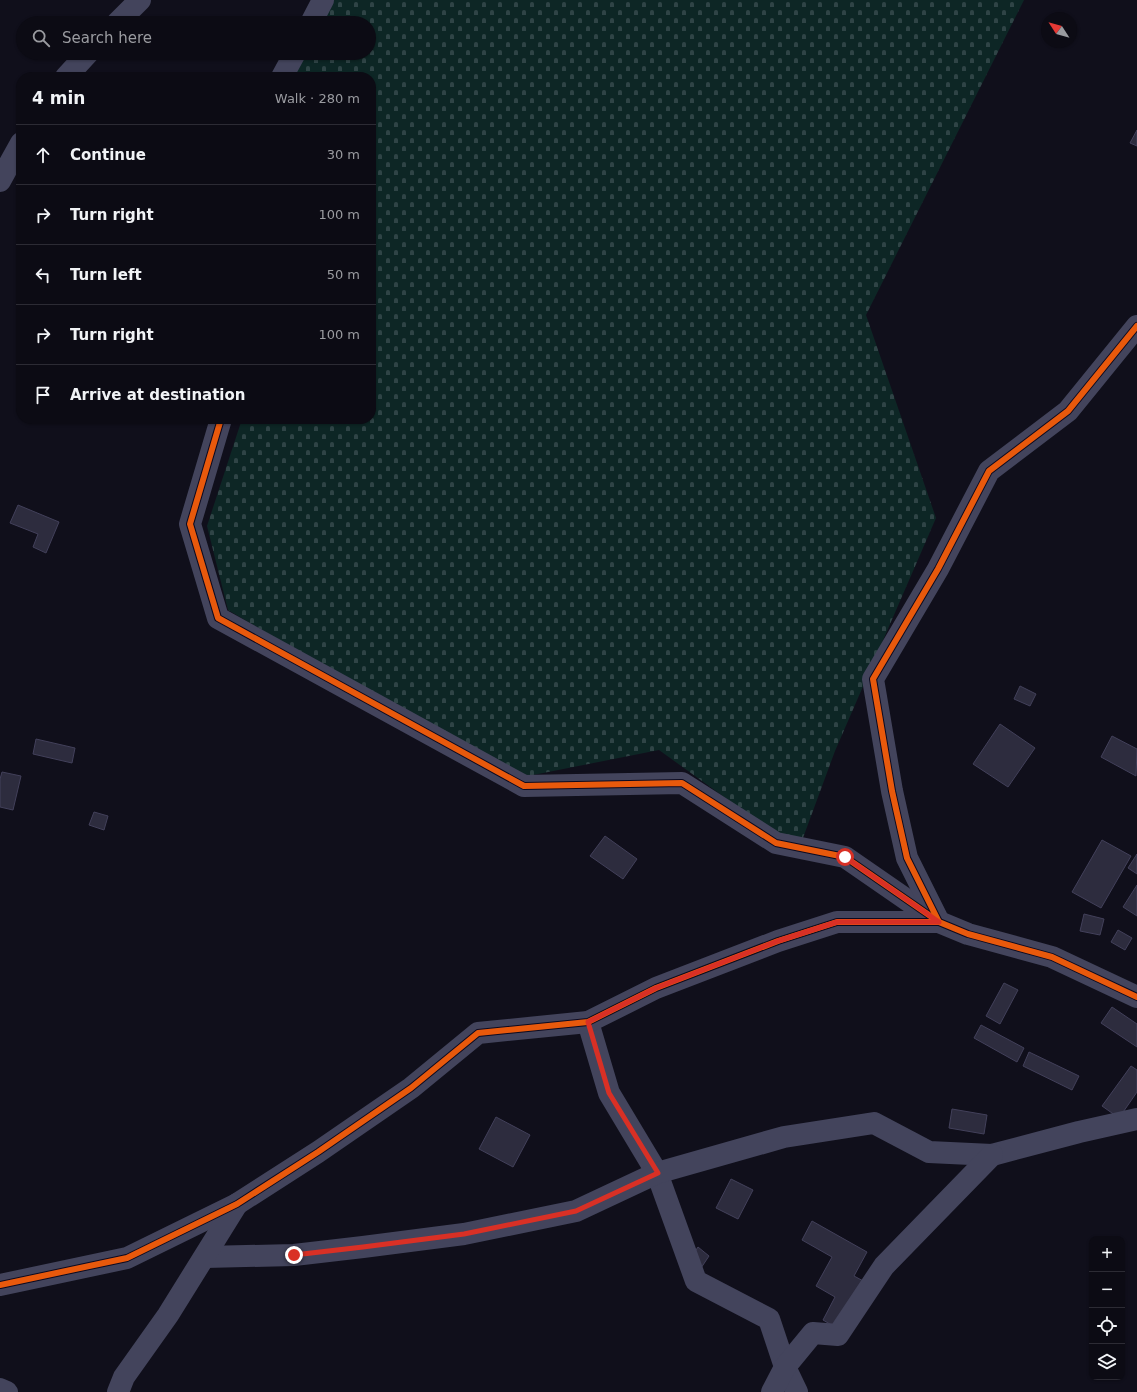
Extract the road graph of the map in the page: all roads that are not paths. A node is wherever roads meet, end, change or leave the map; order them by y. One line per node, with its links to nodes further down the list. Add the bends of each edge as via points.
1 (140, 0): 3 (street)
2 (323, 0): 4 (street)
3 (124, 16)
4 (315, 16)
5 (82, 60): 7 (street)
6 (291, 60): 8 (street)
7 (71, 72)
8 (285, 72)
9 (16, 152): 10 (street)
10 (0, 181)
11 (1137, 326): 13 (street, via 1068,411 989,472 938,569 873,679 892,791 907,858)
12 (220, 424): 13 (street, via 190,524 218,618 524,786 682,783 776,843 845,857)
13 (939, 922): 14 (street, via 968,934 1052,957); 15 (street, via 837,922 778,941 656,988)
14 (1137, 997)
15 (588, 1022): 18 (street, via 609,1093); 19 (street, via 478,1033 411,1088)
16 (1137, 1119): 17 (street)
17 (992, 1155): 18 (street, via 929,1152 874,1123 784,1137); 22 (street, via 884,1266 838,1335 812,1333)
18 (658, 1173): 20 (street, via 576,1211 464,1234 294,1255); 22 (street, via 696,1281 769,1319)
19 (237, 1204): 20 (street); 21 (street, via 127,1258)
20 (205, 1257): 25 (street, via 124,1377)
21 (0, 1285)
22 (785, 1367): 26 (street); 27 (street)
23 (0, 1389): 24 (street)
24 (7, 1392)
25 (118, 1392)
26 (772, 1392)
27 (797, 1392)

